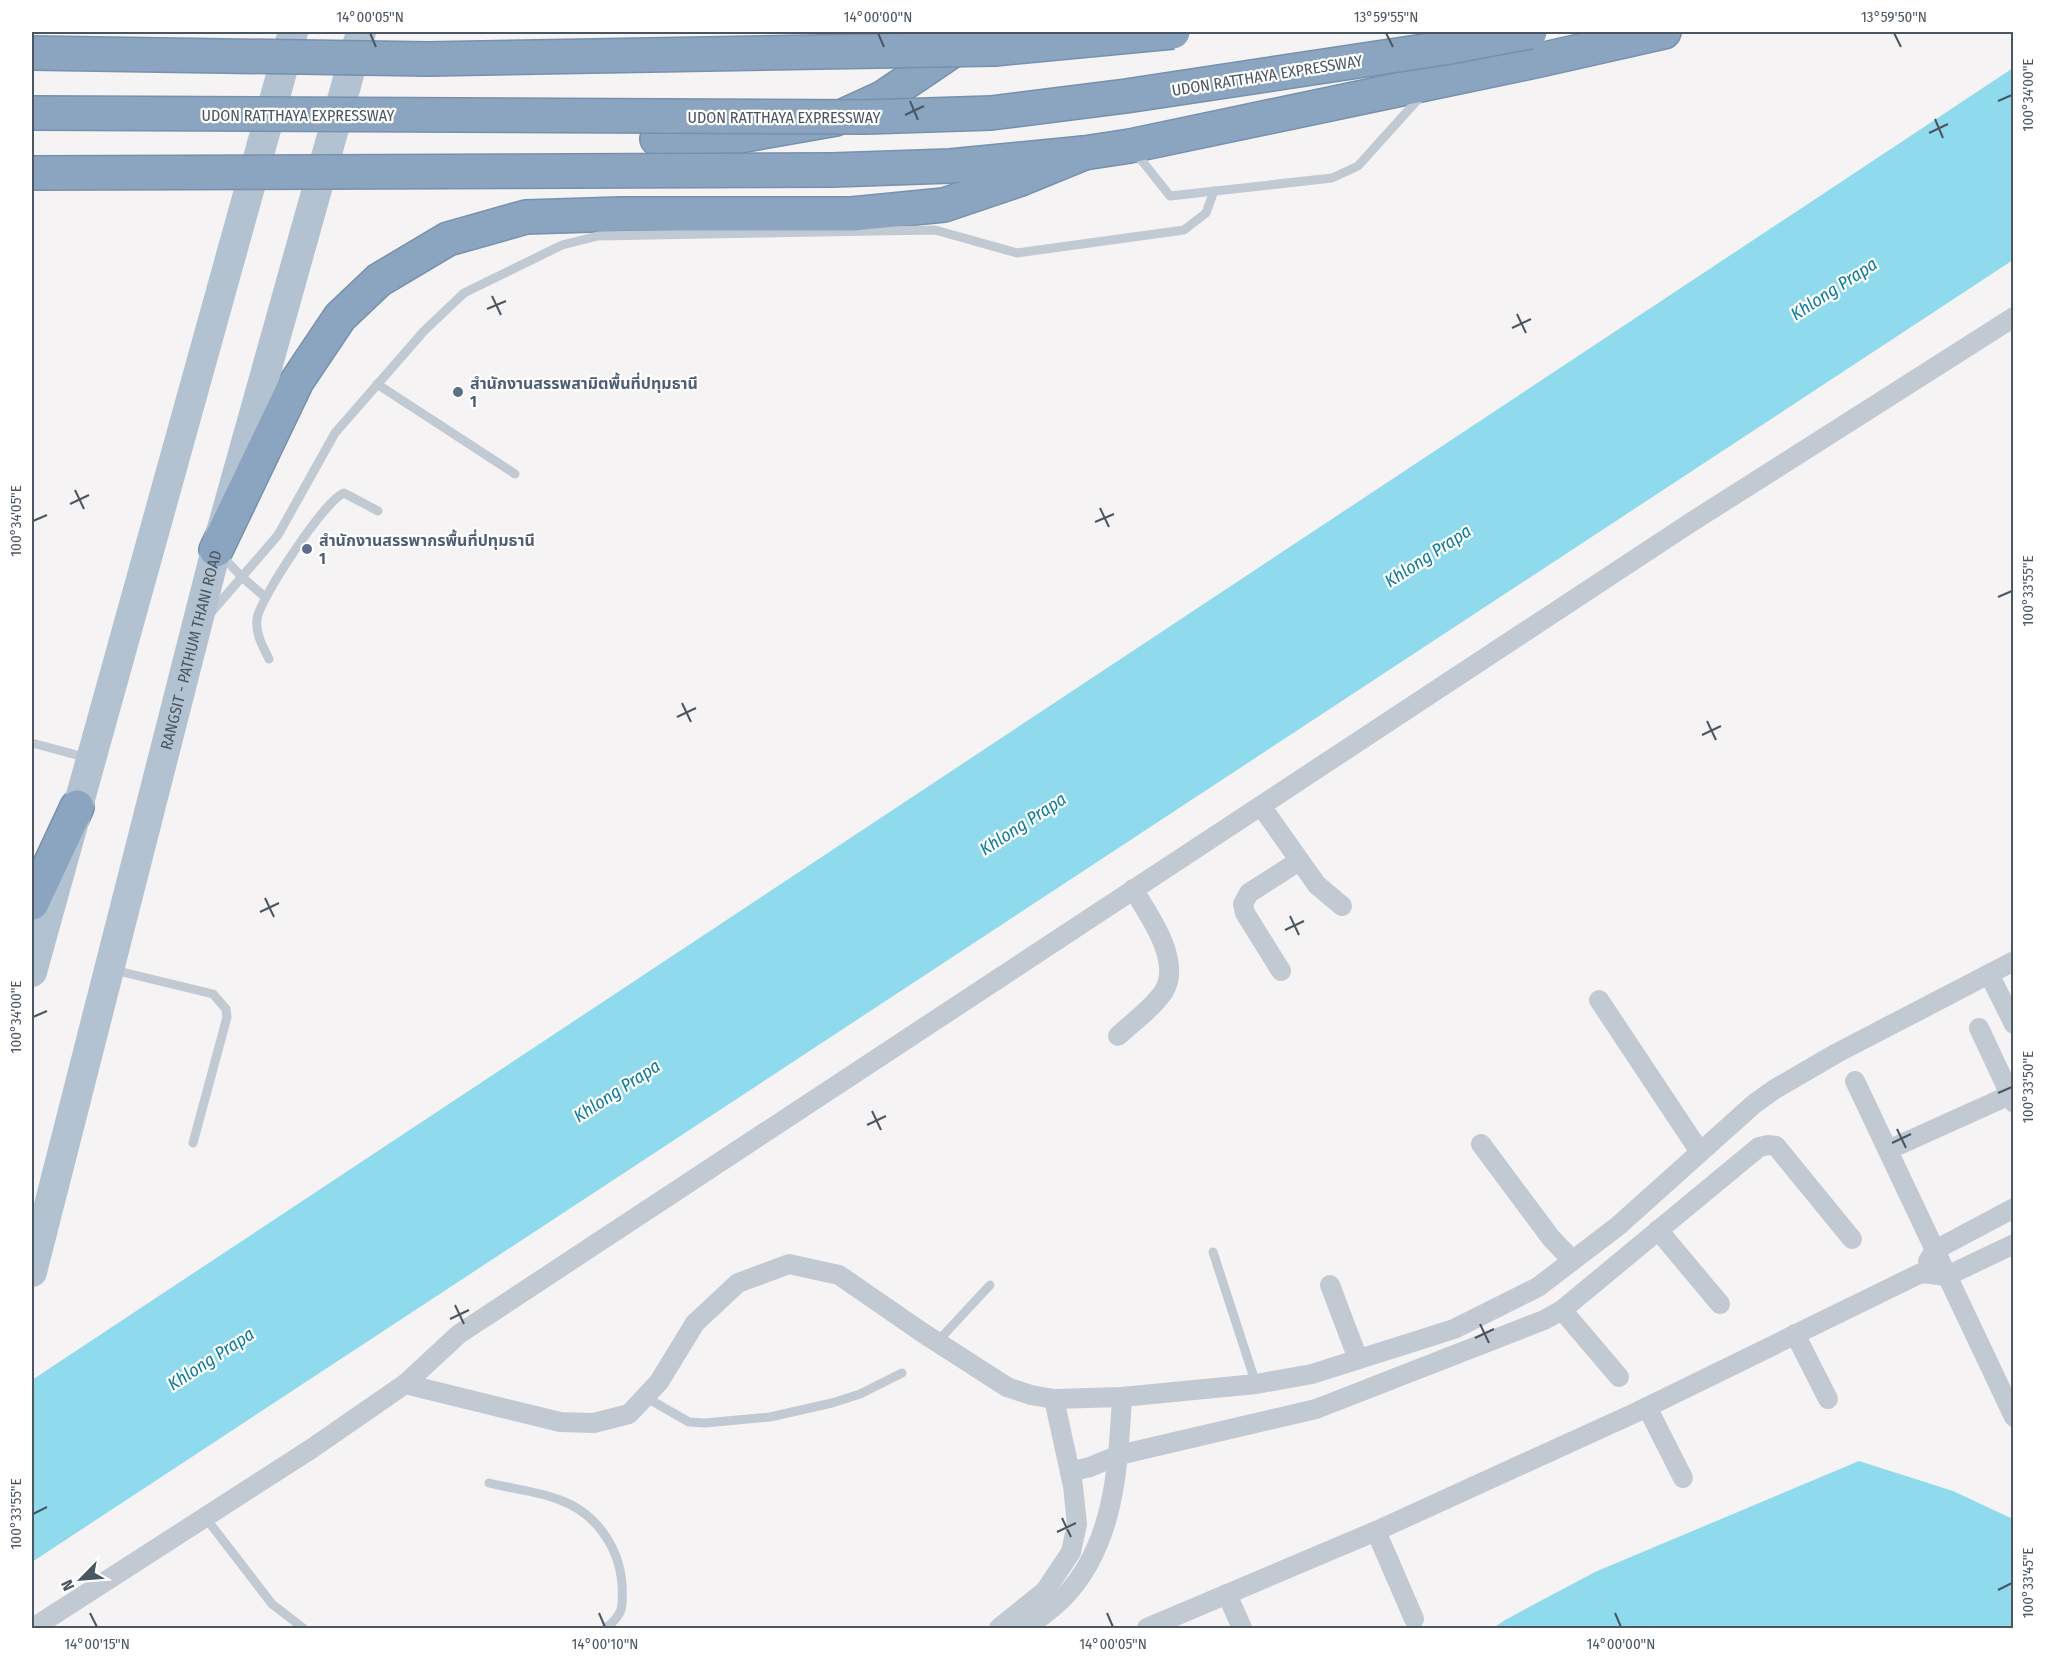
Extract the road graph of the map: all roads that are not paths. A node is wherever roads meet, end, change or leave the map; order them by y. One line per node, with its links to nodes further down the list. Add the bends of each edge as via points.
1 (293, 32): 25 (main road)
2 (361, 32): 19 (main road, RANGSIT - PATHUM THANI ROAD)
3 (980, 32): 10 (highway, via 884,97 836,119 734,136 657,139)
4 (1173, 32): 7 (highway, bridge, via 959,50 428,59)
5 (1530, 32): 9 (highway, UDON RATTHAYA EXPRESSWAY, bridge, via 1126,96 991,113 866,117)
6 (1664, 32): 8 (highway)
7 (32, 53)
8 (1433, 82): 11 (highway); 14 (lane, via 1358,166 1332,178)
9 (32, 113)
10 (32, 134)
11 (1130, 146): 12 (highway); 14 (lane, via 1170,196)
12 (1084, 153): 13 (highway, bridge, via 950,166 832,170); 19 (highway, via 944,205 852,214 526,216 448,239 379,280 340,317 297,381)
13 (32, 173)
14 (1214, 191): 16 (lane, via 1206,213 1184,230 1017,253 935,230 598,236 562,245 464,293)
15 (2013, 317): 26 (street, via 1690,523)
16 (377, 384): 17 (lane); 20 (lane, via 335,433 278,535)
17 (515, 474)
18 (378, 511): 21 (lane, via 344,493 338,495)
19 (216, 550): 20 (lane); 22 (main road, RANGSIT - PATHUM THANI ROAD)
20 (242, 577): 21 (lane); 22 (lane)
21 (265, 597): 23 (lane, via 257,620 258,636)
22 (195, 632): 33 (main road, RANGSIT - PATHUM THANI ROAD)
23 (269, 659)
24 (32, 743): 25 (lane)
25 (90, 759): 27 (main road)
26 (1261, 806): 28 (street); 29 (street)
27 (76, 807): 30 (highway); 35 (main road)
28 (1299, 861): 31 (street, via 1317,885); 34 (street, via 1249,893 1243,904)
29 (1133, 890): 40 (street, via 1154,924 1170,971 1164,991); 66 (street, via 459,1334)
30 (32, 903)
31 (1342, 906)
32 (2012, 964): 36 (street)
33 (109, 969): 43 (lane, via 213,994 226,1009); 54 (main road, RANGSIT - PATHUM THANI ROAD)
34 (1281, 971)
35 (32, 972)
36 (1989, 974): 38 (street); 46 (street, via 1775,1089)
37 (1599, 1000): 46 (street)
38 (2013, 1024)
39 (1979, 1028): 42 (street)
40 (1118, 1036)
41 (1855, 1081): 45 (street)
42 (2012, 1099): 45 (street)
43 (193, 1143)
44 (1482, 1144): 53 (street, via 1551,1238)
45 (1888, 1150): 51 (street)
46 (1700, 1152): 53 (street, via 1618,1226)
47 (2013, 1208): 51 (street)
48 (1658, 1230): 49 (street, via 1749,1154 1768,1145 1783,1153); 59 (street); 60 (street)
49 (1852, 1239)
50 (2013, 1244): 56 (street)
51 (1935, 1250): 55 (street); 56 (street)
52 (1213, 1252): 67 (lane)
53 (1572, 1260): 63 (street, via 1538,1287 1454,1329)
54 (32, 1272)
55 (1921, 1273): 56 (street); 61 (street)
56 (1947, 1276): 73 (street)
57 (990, 1285): 62 (lane)
58 (1330, 1286): 63 (street)
59 (1720, 1304)
60 (1562, 1310): 65 (street); 74 (street, via 1316,1409)
61 (1795, 1334): 71 (street); 72 (street)
62 (938, 1342): 68 (street, via 839,1275 789,1264 738,1283 695,1323 659,1382); 70 (street, via 1007,1387)
63 (1358, 1359): 67 (street, via 1312,1374)
64 (902, 1373): 68 (lane, via 860,1394 770,1417 689,1422)
65 (1619, 1377)
66 (405, 1384): 68 (street, via 560,1422 594,1423 629,1414); 78 (street)
67 (1256, 1384): 69 (street)
68 (645, 1397)
69 (1122, 1397): 70 (street); 74 (street)
70 (1054, 1399): 75 (street)
71 (1828, 1399)
72 (1647, 1407): 76 (street); 79 (street)
73 (2013, 1417)
74 (1119, 1455): 75 (street); 86 (street, via 1107,1517 1094,1556 1065,1597)
75 (1070, 1472): 85 (street, via 1077,1524 1071,1552 1044,1591)
76 (1683, 1478)
77 (489, 1483): 84 (lane, via 561,1500 600,1528 614,1547 621,1573 623,1608)
78 (205, 1517): 82 (street); 83 (lane, via 272,1604)
79 (1376, 1531): 80 (street); 81 (street)
80 (1227, 1594): 87 (street); 88 (street)
81 (1414, 1619)
82 (33, 1629)
83 (303, 1629)
84 (606, 1629)
85 (999, 1629)
86 (1026, 1629)
87 (1147, 1629)
88 (1242, 1629)

